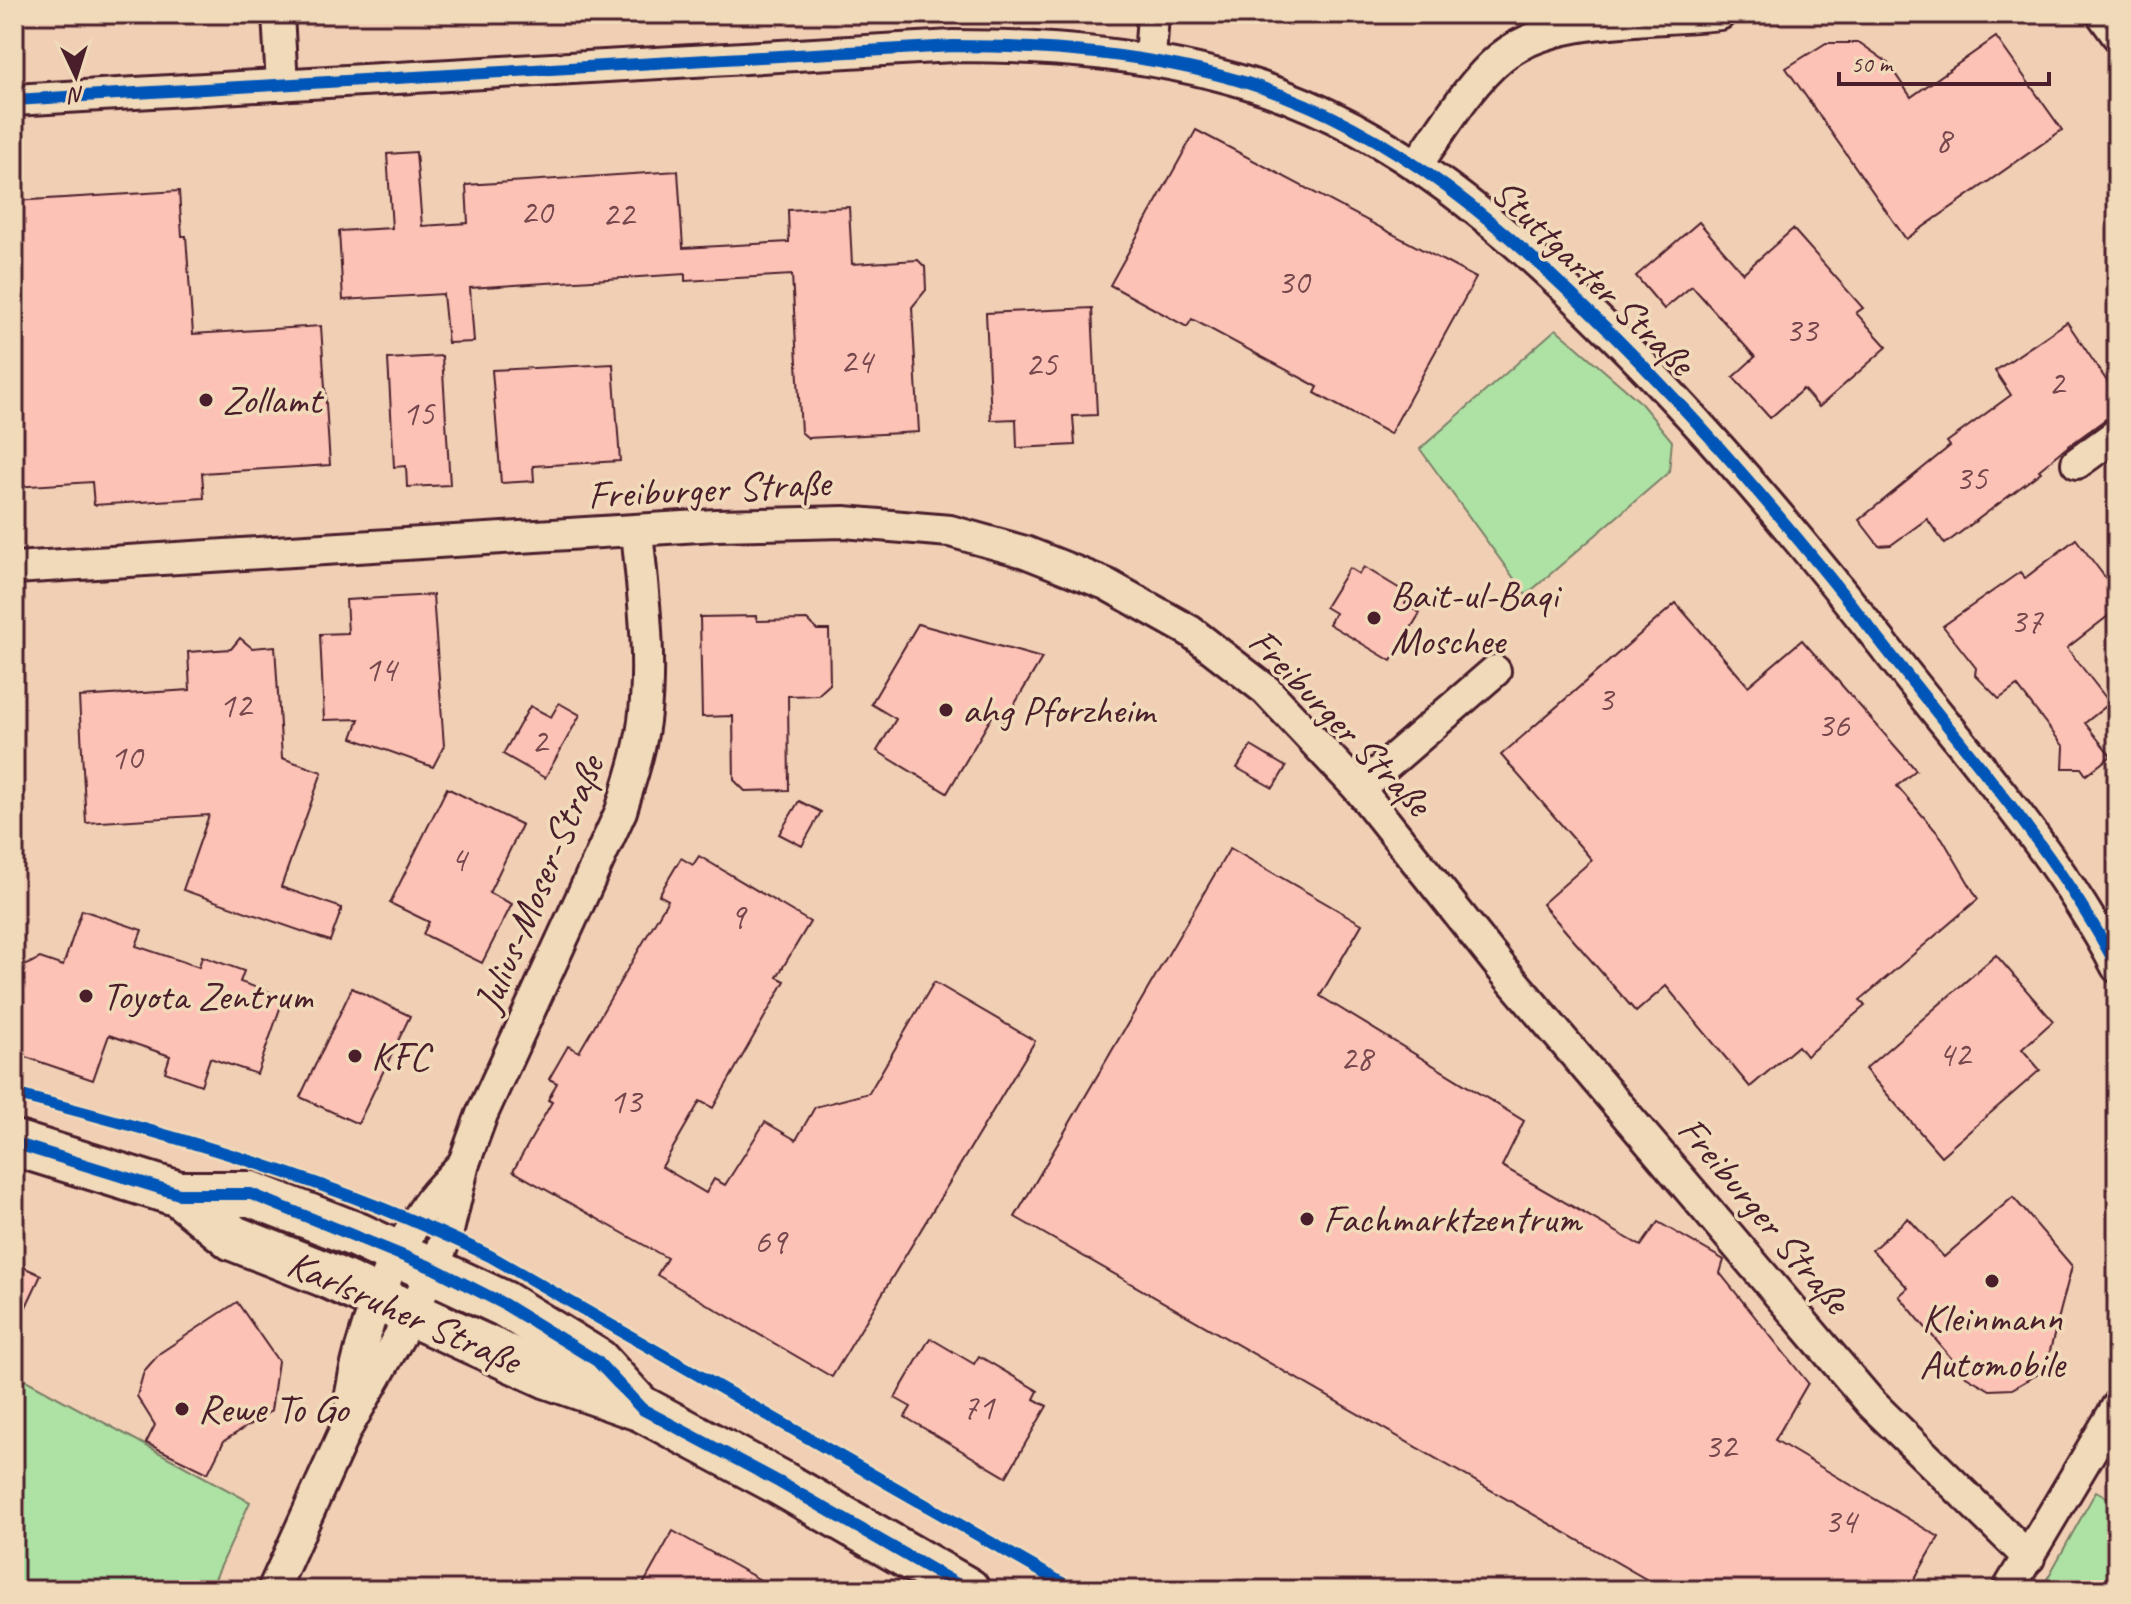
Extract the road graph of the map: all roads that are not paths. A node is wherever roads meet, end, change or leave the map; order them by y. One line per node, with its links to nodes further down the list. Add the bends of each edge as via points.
1 (278, 14): 7 (street)
2 (1153, 14): 6 (street)
3 (1720, 14): 9 (street, via 1581,26 1539,37 1502,56)
4 (2102, 14): 5 (street)
5 (2117, 35)
6 (1150, 59): 7 (street, Stuttgarter Straße, via 1063,49 953,46); 9 (street, Stuttgarter Straße, via 1248,83)
7 (282, 85): 8 (street, Stuttgarter Straße)
8 (14, 100)
9 (1417, 164): 16 (street, Stuttgarter Straße, via 1538,260 1733,462 2034,840)
10 (2117, 434): 11 (street)
11 (2077, 463)
12 (637, 531): 13 (street, Freiburger Straße); 15 (street, Freiburger Straße, via 793,521 888,524 950,531 1063,566 1148,606 1228,658 1266,690); 19 (street, Julius-Moser-Straße, via 647,678 636,763 621,811 464,1163 427,1204)
13 (14, 568)
14 (1495, 671): 15 (street)
15 (1359, 789): 23 (street, Freiburger Straße, via 1504,971 1871,1403)
16 (2117, 967)
17 (14, 1143): 18 (main road, Karlsruher Straße)
18 (179, 1194): 19 (main road, Karlsruher Straße, via 251,1194); 20 (main road, Karlsruher Straße, via 233,1238)
19 (416, 1261): 20 (street, Julius-Moser-Straße); 22 (main road, Karlsruher Straße, via 504,1304 597,1361)
20 (395, 1306): 22 (main road, Karlsruher Straße, via 548,1376); 24 (street, Julius-Moser-Straße, via 351,1392 346,1429)
21 (2117, 1407): 23 (street)
22 (642, 1409): 25 (main road, Karlsruher Straße)
23 (2029, 1558): 26 (street)
24 (273, 1590)
25 (967, 1590)
26 (2008, 1590)

